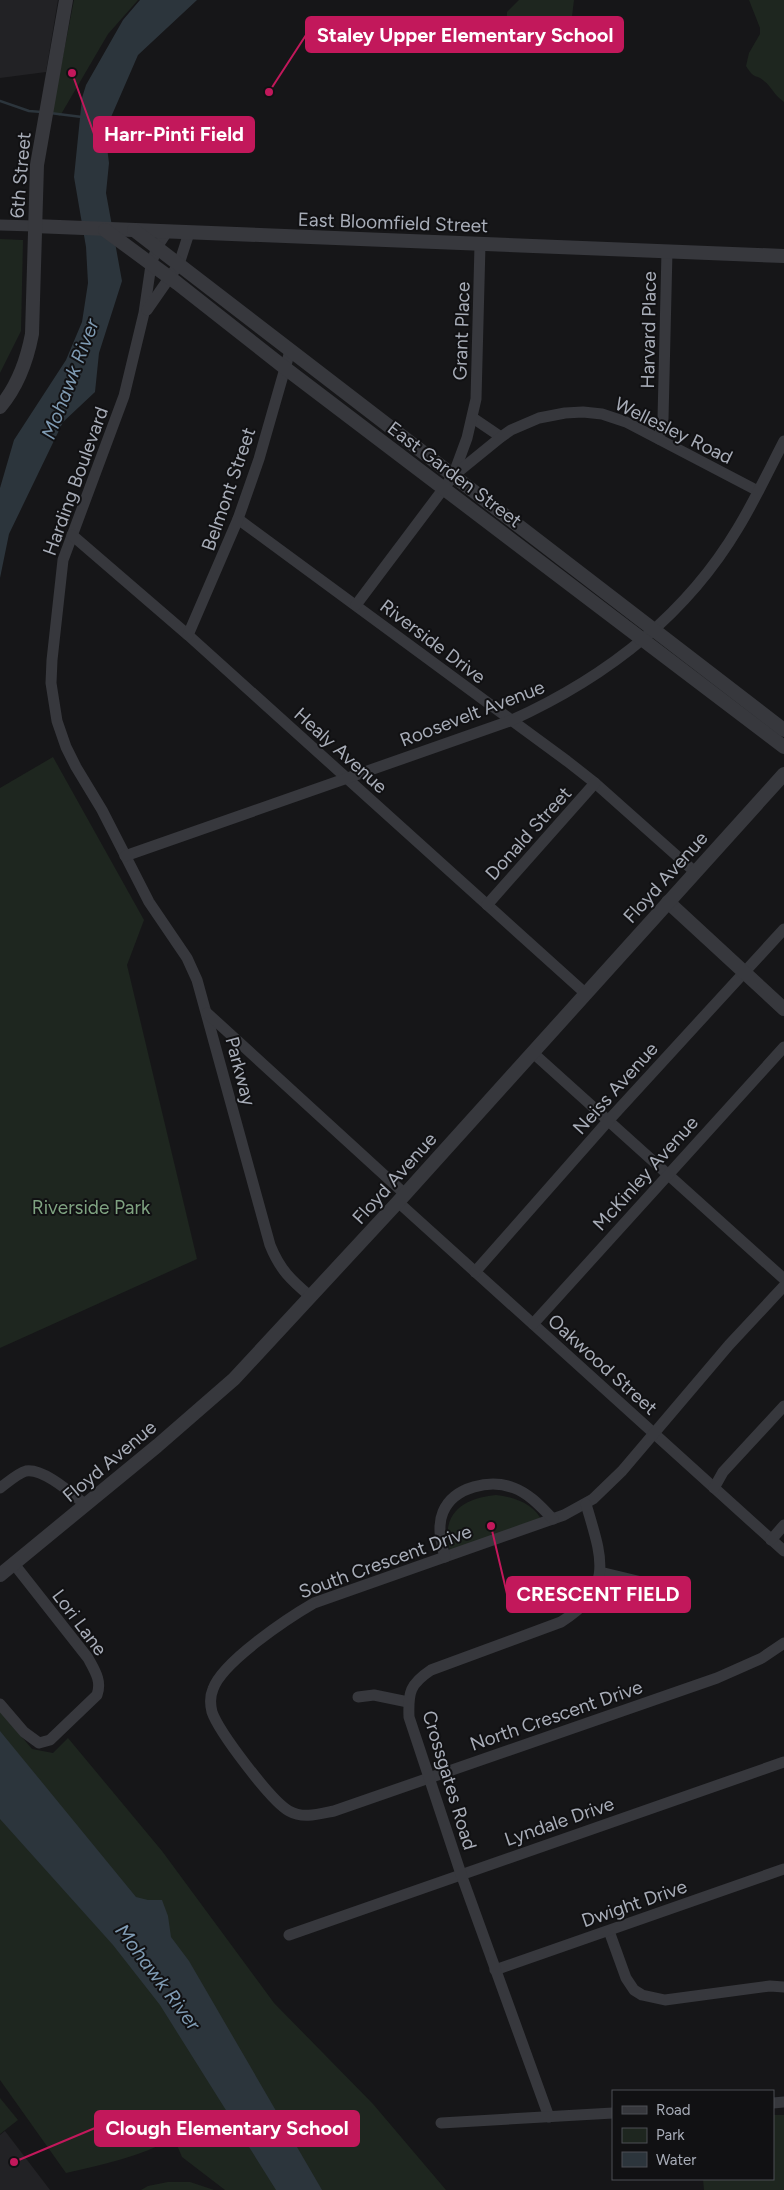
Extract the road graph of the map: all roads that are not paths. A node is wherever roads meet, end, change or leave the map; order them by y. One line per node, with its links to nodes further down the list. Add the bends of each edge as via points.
1 (66, 0): 3 (street, 6th Street, via 37,165)
2 (0, 225): 3 (street)
3 (34, 226): 5 (street, East Garden Street); 17 (street, 6th Street, via 32,334 20,376)
4 (167, 232): 5 (street, East Bloomfield Street); 6 (street, East Bloomfield Street); 8 (street, Harding Boulevard)
5 (125, 233): 8 (street, East Garden Street); 12 (street, East Garden Street)
6 (189, 233): 7 (street, East Bloomfield Street); 11 (street, Harding Boulevard)
7 (480, 245): 9 (street, East Bloomfield Street); 18 (street, Grant Place, via 478,374)
8 (156, 247): 11 (street, East Garden Street); 12 (street, Harding Boulevard)
9 (667, 251): 10 (street, East Bloomfield Street); 20 (street, Harvard Place, via 663,419)
10 (784, 256)
11 (179, 264): 13 (street, Harding Boulevard); 15 (street, East Garden Street)
12 (151, 265): 13 (street, East Garden Street); 14 (street, Harding Boulevard)
13 (170, 278): 14 (street, Harding Boulevard); 16 (street, East Garden Street)
14 (144, 313): 26 (street, Harding Boulevard, via 124,396)
15 (290, 351): 16 (street, Belmont Street); 22 (street, East Garden Street)
16 (285, 368): 23 (street, East Garden Street); 25 (street, Belmont Street)
17 (0, 407)
18 (473, 418): 19 (street); 22 (street, Grant Place)
19 (501, 437): 20 (street, Wellesley Road, via 539,418 583,412 626,422); 22 (street, Wellesley Road)
20 (659, 438): 24 (street, Wellesley Road)
21 (784, 441): 24 (street, Roosevelt Avenue)
22 (453, 476): 23 (street, Wellesley Road); 28 (street, East Garden Street)
23 (443, 488): 27 (street, Wellesley Road); 30 (street, East Garden Street)
24 (758, 492): 28 (street, Roosevelt Avenue, via 709,571)
25 (238, 519): 27 (street, Riverside Drive); 29 (street, Belmont Street)
26 (72, 535): 29 (street, Healy Avenue); 37 (street, Harding Boulevard, via 60,578 52,660 51,683 57,721 76,767)
27 (356, 606): 31 (street, Riverside Drive)
28 (656, 630): 30 (street, Roosevelt Avenue); 32 (street, East Garden Street)
29 (188, 635): 35 (street, Healy Avenue)
30 (643, 640): 31 (street, Roosevelt Avenue, via 580,685); 33 (street, East Garden Street)
31 (510, 721): 35 (street, Roosevelt Avenue); 36 (street, Riverside Drive)
32 (784, 730)
33 (784, 747)
34 (784, 774): 38 (street, Floyd Avenue)
35 (346, 779): 37 (street, Roosevelt Avenue); 40 (street, Healy Avenue)
36 (595, 784): 38 (street, Riverside Drive); 40 (street, Donald Street)
37 (126, 856): 45 (street, Parkway, via 149,902 186,958)
38 (695, 872): 39 (street, Floyd Avenue)
39 (668, 902): 42 (street); 43 (street, Floyd Avenue)
40 (487, 905): 43 (street, Healy Avenue)
41 (784, 929): 42 (street, Neiss Avenue)
42 (744, 973): 44 (street); 48 (street, Neiss Avenue)
43 (585, 993): 47 (street, Floyd Avenue)
44 (784, 1009)
45 (207, 1013): 50 (street, Oakwood Street); 54 (street, Parkway, via 270,1245 287,1276)
46 (784, 1046): 49 (street, McKinley Avenue)
47 (532, 1052): 48 (street); 50 (street, Floyd Avenue)
48 (608, 1121): 49 (street); 51 (street, Neiss Avenue)
49 (668, 1175): 52 (street); 55 (street, McKinley Avenue)
50 (401, 1198): 51 (street, Oakwood Street); 54 (street, Floyd Avenue)
51 (475, 1272): 55 (street, Oakwood Street)
52 (784, 1279)
53 (784, 1286): 57 (street)
54 (310, 1297): 61 (street, Floyd Avenue, via 234,1379)
55 (533, 1324): 57 (street, Oakwood Street)
56 (784, 1406): 59 (street, via 723,1472)
57 (653, 1432): 59 (street, Oakwood Street); 60 (street, via 622,1471)
58 (0, 1488): 61 (street, via 26,1471 33,1472 55,1481)
59 (714, 1488): 64 (street, Oakwood Street)
60 (586, 1504): 62 (street, South Crescent Drive); 68 (street, Crossgates Road, via 600,1551)
61 (86, 1505): 67 (street, Floyd Avenue)
62 (554, 1519): 66 (street, South Crescent Drive); 66 (street, via 520,1490 496,1484 480,1485 450,1500 443,1512 440,1526)
63 (784, 1525): 64 (street)
64 (771, 1540): 65 (street, Oakwood Street)
65 (784, 1551)
66 (445, 1557): 75 (street, South Crescent Drive, via 330,1597 292,1616 221,1675 213,1688)
67 (14, 1564): 69 (street, Floyd Avenue); 74 (street, Lori Lane, via 88,1658 98,1675 99,1689 97,1695 50,1740 39,1743 24,1732)
68 (600, 1572): 70 (street); 73 (street, Crossgates Road, via 588,1600 574,1614 561,1622 431,1670 418,1678)
69 (0, 1575)
70 (675, 1590)
71 (784, 1643): 77 (street, North Crescent Drive, via 762,1658 717,1678)
72 (358, 1697): 73 (street, via 374,1695)
73 (408, 1702): 77 (street, Crossgates Road, via 409,1717)
74 (0, 1704)
75 (211, 1705): 77 (street, North Crescent Drive, via 219,1726 271,1794 291,1812 313,1816 334,1811)
76 (784, 1762): 79 (street, Lyndale Drive)
77 (429, 1778): 79 (street, Crossgates Road)
78 (784, 1870): 80 (street, Dwight Drive)
79 (461, 1874): 81 (street, Lyndale Drive); 82 (street, Crossgates Road)
80 (608, 1930): 82 (street, Dwight Drive); 83 (street, via 626,1978 642,1996 665,2000 770,1986)
81 (289, 1935)
82 (495, 1970): 85 (street, Crossgates Road)
83 (784, 1987)
84 (612, 2113): 85 (street)
85 (549, 2116): 86 (street)
86 (441, 2123)

